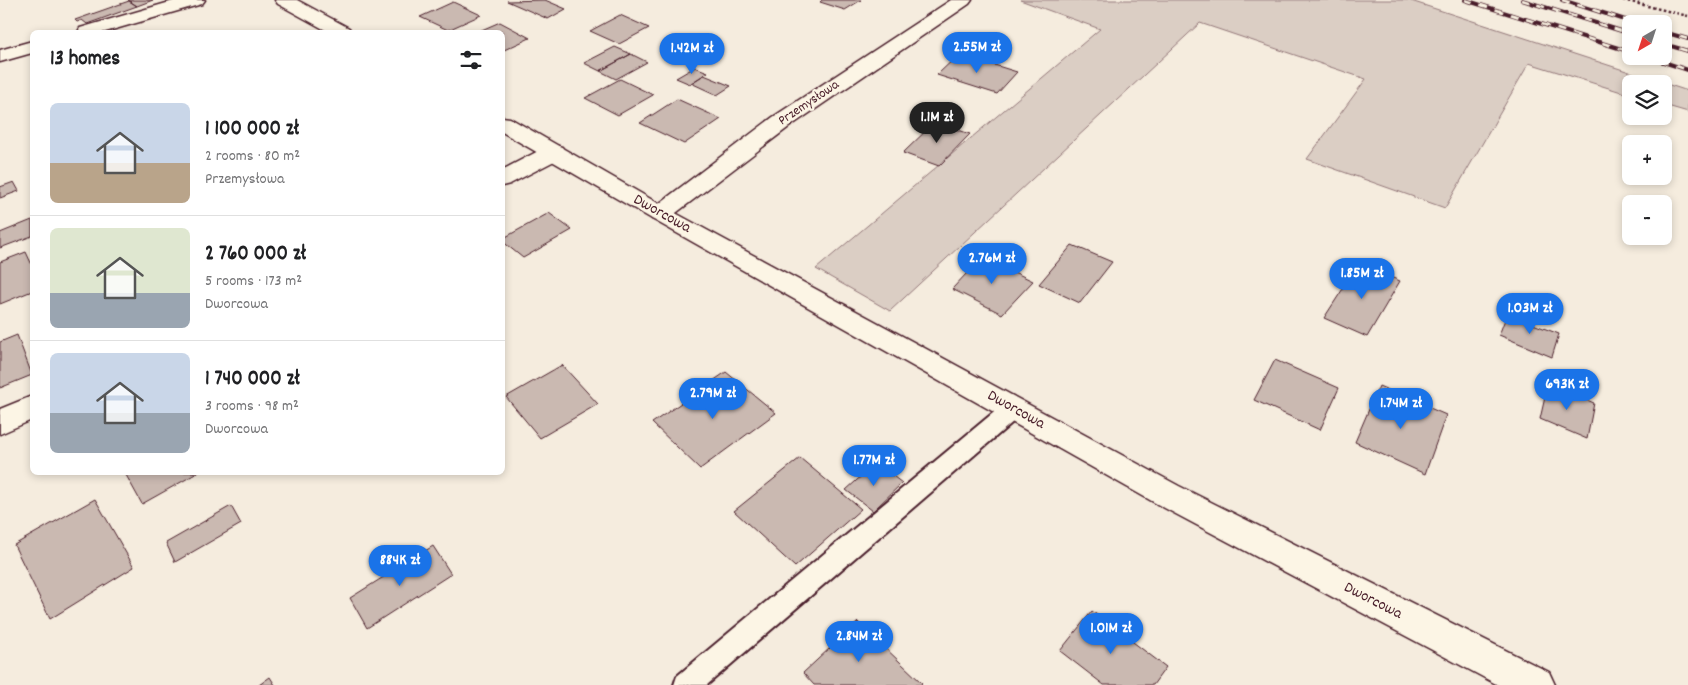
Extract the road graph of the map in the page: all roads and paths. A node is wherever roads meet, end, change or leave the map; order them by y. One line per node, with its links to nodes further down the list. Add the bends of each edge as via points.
1 (196, 0): 6 (main road)
2 (284, 0): 7 (main road)
3 (963, 0): 13 (main road, Przemysłowa, via 781,122)
4 (1623, 0): 5 (path)
5 (1688, 16)
6 (94, 30)
7 (338, 30)
8 (30, 48): 9 (main road)
9 (0, 56)
10 (505, 125): 11 (main road, Dworcowa)
11 (554, 152): 12 (main road); 13 (main road, Dworcowa)
12 (505, 177)
13 (660, 214): 15 (main road, Dworcowa)
14 (30, 407): 16 (main road)
15 (1013, 409): 17 (lane); 18 (main road, Dworcowa, via 1168,495)
16 (0, 422)
17 (686, 685)
18 (1536, 685)

